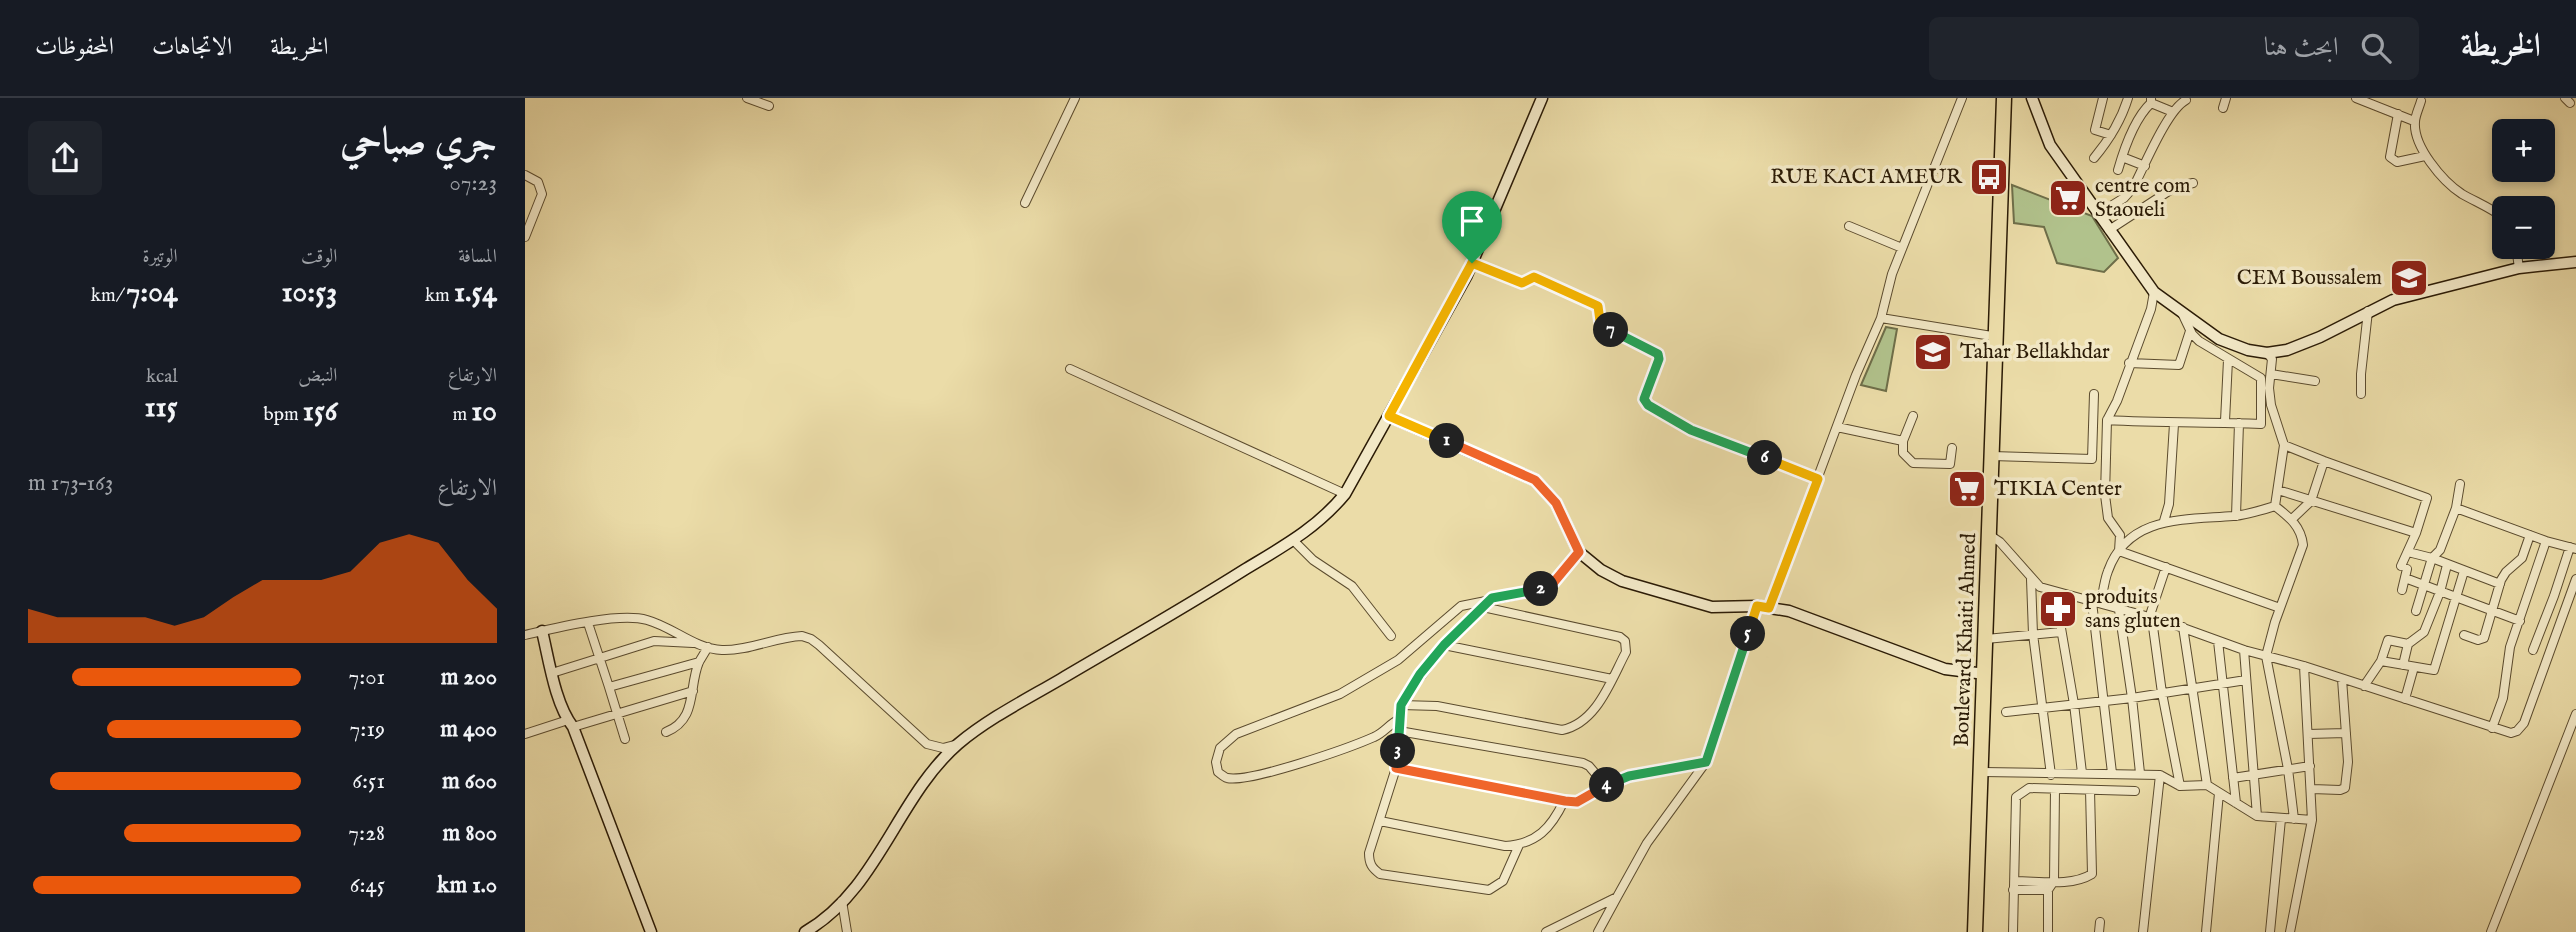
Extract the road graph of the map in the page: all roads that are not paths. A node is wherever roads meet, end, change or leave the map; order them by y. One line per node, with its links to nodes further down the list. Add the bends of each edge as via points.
1 (747, 98): 14 (street)
2 (1075, 98): 27 (street)
3 (1542, 98): 36 (street)
4 (1962, 98): 33 (street)
5 (2004, 98): 43 (highway, Boulevard Khaiti Ahmed)
6 (2032, 98): 29 (street, via 2050,145)
7 (2103, 98): 19 (street, via 2095,130)
8 (2226, 98): 15 (street)
9 (2356, 98): 17 (street)
10 (2127, 100): 13 (street); 19 (street)
11 (2186, 100): 16 (street)
12 (2421, 101): 18 (street)
13 (2149, 103): 16 (street); 21 (street)
14 (769, 106)
15 (2223, 108)
16 (2173, 112): 23 (street)
17 (2398, 114): 18 (street); 20 (street, via 2390,157 2397,162)
18 (2414, 121): 20 (street)
19 (2111, 135): 22 (street)
20 (2425, 156): 28 (street, via 2460,193)
21 (2122, 157): 23 (street); 24 (street)
22 (2094, 158)
23 (2145, 166): 29 (street, via 2125,198)
24 (2118, 170)
25 (525, 176): 32 (street, via 538,182 542,194)
26 (2193, 183): 31 (street, via 2175,187)
27 (1025, 203)
28 (2492, 209)
29 (2098, 215): 31 (street)
30 (1849, 226): 33 (street)
31 (2109, 230): 38 (street)
32 (525, 237)
33 (1902, 248): 41 (street)
34 (2518, 259): 37 (street)
35 (2576, 262): 37 (street)
36 (1472, 263): 52 (street); 64 (street, via 1522,283 1534,277 1598,306 1603,326 1658,354 1644,399 1648,405 1691,430)
37 (2519, 268): 39 (street, via 2393,300)
38 (2154, 292): 40 (street); 46 (street)
39 (2368, 311): 44 (street, via 2320,337); 51 (street)
40 (2182, 313): 42 (street); 44 (street, via 2219,338)
41 (1881, 317): 43 (street); 58 (street)
42 (2190, 331): 45 (street); 46 (street, via 2179,365)
43 (1998, 337): 62 (highway, Boulevard Khaiti Ahmed)
44 (2267, 353): 48 (street, via 2272,359)
45 (2228, 360): 55 (street); 56 (street, via 2261,378 2260,424)
46 (2129, 363): 54 (street)
47 (1070, 369): 67 (street)
48 (2271, 374): 49 (street); 60 (street, via 2271,405)
49 (2315, 381)
50 (2094, 394): 62 (street, via 2092,459)
51 (2361, 394)
52 (1389, 416): 67 (street); 81 (street, via 1535,480 1556,503)
53 (1913, 416): 59 (street)
54 (2107, 420): 57 (street); 80 (street, via 2105,495 2108,518 2120,535)
55 (2225, 421): 56 (street); 57 (street)
56 (2239, 423): 71 (street)
57 (2174, 424): 73 (street)
58 (1837, 427): 59 (street); 64 (street)
59 (1903, 442): 61 (street, via 1903,453 1913,463 1950,464)
60 (2284, 445): 63 (street); 66 (street)
61 (1952, 449)
62 (1992, 456): 76 (highway, Boulevard Khaiti Ahmed)
63 (2324, 461): 68 (street); 74 (street, via 2427,498)
64 (1818, 479): 101 (street)
65 (2460, 484): 70 (street)
66 (2278, 490): 68 (street); 69 (street)
67 (1345, 494): 77 (street, via 1327,516)
68 (2311, 500): 72 (street); 74 (street)
69 (2275, 506): 71 (street); 72 (street)
70 (2456, 508): 75 (street); 84 (street, via 2440,550)
71 (2236, 516): 73 (street)
72 (2292, 519): 102 (street, via 2303,545)
73 (2164, 521): 80 (street, via 2135,535)
74 (2416, 533): 82 (street)
75 (2530, 535): 78 (street); 83 (street)
76 (1991, 536): 89 (street); 117 (highway, Boulevard Khaiti Ahmed)
77 (1293, 540): 116 (street, via 1352,586); 161 (street)
78 (2546, 541): 79 (street); 85 (street)
79 (2573, 548): 124 (street)
80 (2119, 551): 87 (street); 99 (street)
81 (1579, 552): 97 (street, via 1549,586); 101 (street, via 1622,581 1712,607)
82 (2408, 552): 84 (street); 90 (street)
83 (2525, 553): 85 (street); 91 (street)
84 (2432, 558): 86 (street); 93 (street)
85 (2540, 559): 108 (street)
86 (2447, 565): 88 (street); 95 (street)
87 (2166, 567): 102 (street); 107 (street)
88 (2464, 571): 91 (street); 98 (street)
89 (2031, 579): 96 (street); 113 (street)
90 (2405, 579): 93 (street); 94 (street)
91 (2500, 584): 106 (street)
92 (2575, 585): 103 (street)
93 (2424, 586): 95 (street); 105 (street)
94 (2402, 590)
95 (2440, 592): 98 (street); 120 (street, via 2424,632)
96 (2055, 593): 99 (street); 112 (street)
97 (1492, 598): 100 (street); 152 (street, via 1461,606 1398,660 1339,694 1236,733 1220,748 1218,772 1226,778 1256,776 1377,736)
98 (2456, 598): 106 (street); 131 (street, via 2434,670)
99 (2096, 602): 104 (street); 145 (street)
100 (1483, 607): 121 (street); 134 (street, via 1620,637 1626,652)
101 (1763, 607): 133 (street, via 1789,611 1945,669); 162 (street)
102 (2280, 608): 125 (street)
103 (2571, 608): 154 (street, via 2523,726 2511,733)
104 (2119, 610): 107 (street); 143 (street)
105 (2416, 611)
106 (2492, 611): 108 (street); 115 (street, via 2484,638)
107 (2153, 617): 110 (street); 142 (street)
108 (2520, 621): 154 (street)
109 (589, 623): 111 (street); 119 (street, via 636,618); 126 (street)
110 (2183, 627): 118 (street); 140 (street)
111 (543, 631): 114 (street); 132 (street)
112 (2061, 632): 113 (street); 146 (street)
113 (2033, 634): 117 (street); 148 (street)
114 (525, 635)
115 (2463, 635)
116 (1391, 636)
117 (1986, 639): 133 (highway, Boulevard Khaiti Ahmed)
118 (2218, 641): 123 (street); 137 (street)
119 (696, 643): 122 (street); 126 (street, via 654,641)
120 (2408, 644): 128 (street, via 2388,640); 129 (street)
121 (1444, 645): 134 (street); 147 (street)
122 (708, 647): 127 (street); 161 (street, via 730,650 791,636 811,639 921,740 935,747)
123 (2244, 650): 125 (street); 136 (street)
124 (2533, 650)
125 (2266, 656): 130 (street); 165 (street)
126 (600, 659): 132 (street); 139 (street)
127 (699, 662): 139 (street); 141 (street)
128 (2381, 662): 129 (street); 138 (street)
129 (2403, 665): 131 (street)
130 (2304, 666): 135 (street); 159 (street)
131 (2414, 667): 144 (street)
132 (552, 673): 153 (street)
133 (1985, 674): 166 (highway, Boulevard Khaiti Ahmed)
134 (1612, 679): 147 (street, via 1592,713 1562,730 1437,706)
135 (2342, 679): 138 (street); 157 (street)
136 (2246, 680): 137 (street); 172 (street)
137 (2224, 683): 140 (street); 173 (street)
138 (2364, 686): 144 (street)
139 (609, 687): 150 (street)
140 (2193, 688): 142 (street); 174 (street)
141 (693, 691): 150 (street); 155 (street, via 687,715 679,727)
142 (2162, 693): 143 (street); 176 (street)
143 (2132, 698): 145 (street); 169 (street)
144 (2405, 699): 154 (street)
145 (2104, 701): 146 (street); 168 (street)
146 (2074, 704): 148 (street); 167 (street)
147 (1401, 705): 152 (street)
148 (2043, 708): 149 (street); 170 (street)
149 (2006, 712)
150 (617, 714): 153 (street); 160 (street)
151 (2576, 714): 209 (street)
152 (1400, 719): 156 (street)
153 (571, 724): 158 (street); 196 (street)
154 (2492, 728)
155 (666, 732)
156 (1399, 732): 164 (street); 175 (street, via 1583,763)
157 (2346, 733): 159 (street); 178 (street, via 2346,788)
158 (525, 734)
159 (2308, 734): 163 (street)
160 (625, 739)
161 (958, 744): 194 (street, via 925,782 866,873)
162 (1706, 762): 175 (street, via 1629,776); 193 (street, via 1647,843)
163 (2310, 766): 165 (street); 178 (street)
164 (1396, 768): 182 (street); 188 (street)
165 (2288, 769): 172 (street); 186 (street)
166 (1983, 772): 170 (street); 201 (highway, Boulevard Khaiti Ahmed)
167 (2082, 773): 168 (street); 170 (street)
168 (2112, 773): 169 (street)
169 (2140, 773): 171 (street)
170 (2051, 775)
171 (2160, 775): 176 (street); 205 (street)
172 (2254, 776): 173 (street); 184 (street)
173 (2233, 778): 183 (street)
174 (2207, 785): 176 (street); 181 (street)
175 (1606, 786): 182 (street, via 1577,802)
176 (2180, 786)
177 (2055, 789): 179 (street); 190 (street); 191 (street, via 2029,788 2016,797)
178 (2312, 789): 187 (street)
179 (2089, 790): 180 (street); 190 (street, via 2092,874 2082,880)
180 (2135, 791)
181 (2219, 793): 183 (street); 206 (street)
182 (1565, 801): 189 (street, via 1552,825)
183 (2235, 803): 184 (street)
184 (2257, 816): 185 (street)
185 (2281, 819): 186 (street); 207 (street)
186 (2294, 819): 187 (street)
187 (2312, 820): 208 (street)
188 (1380, 821): 189 (street); 189 (street, via 1369,861 1380,874 1489,890 1503,881)
189 (1519, 845)
190 (2054, 881): 191 (street); 192 (street)
191 (2014, 885): 192 (street); 202 (street)
192 (2048, 890): 203 (street)
193 (1617, 897): 199 (street); 200 (street)
194 (842, 901): 197 (street); 198 (street)
195 (2100, 922): 204 (street)
196 (651, 932)
197 (805, 932)
198 (847, 932)
199 (1546, 932)
200 (1598, 932)
201 (1975, 932)
202 (2013, 932)
203 (2048, 932)
204 (2099, 932)
205 (2143, 932)
206 (2206, 932)
207 (2270, 932)
208 (2290, 932)
209 (2491, 932)

